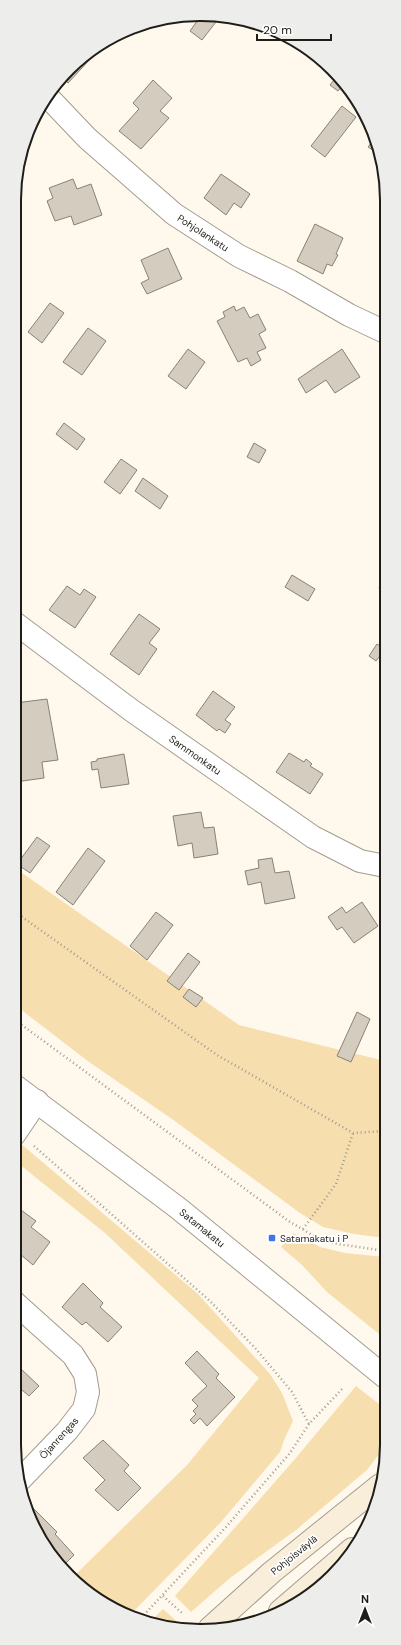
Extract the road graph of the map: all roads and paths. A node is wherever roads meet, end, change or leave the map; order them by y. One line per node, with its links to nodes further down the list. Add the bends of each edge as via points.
1 (51, 101): 2 (street, Pohjolankatu, via 87,138 174,214 239,256)
2 (380, 330)
3 (21, 627): 4 (street, Sammonkatu, via 131,710 313,837 360,861)
4 (380, 865)
5 (21, 916): 11 (path, via 217,1055)
6 (21, 1025): 13 (path)
7 (21, 1090): 8 (street, Satamakatu)
8 (37, 1101): 9 (street); 16 (street, Satamakatu, via 178,1208)
9 (21, 1125)
10 (380, 1131): 11 (path)
11 (353, 1133): 13 (path, via 336,1184)
12 (21, 1137): 18 (path, via 210,1302 256,1349 292,1392)
13 (303, 1229): 14 (path, via 332,1243)
14 (380, 1250)
15 (21, 1308): 19 (street, Öjanrengas, via 73,1355 86,1374 88,1392 84,1409 72,1425)
16 (380, 1373)
17 (343, 1388): 18 (path)
18 (309, 1424): 23 (path, via 290,1453)
19 (24, 1476)
20 (374, 1490): 26 (main road, Pohjoisväylä, via 272,1572)
21 (330, 1568): 22 (main road)
22 (299, 1595)
23 (163, 1596): 24 (path); 25 (path)
24 (182, 1613)
25 (145, 1615)
26 (215, 1624)

